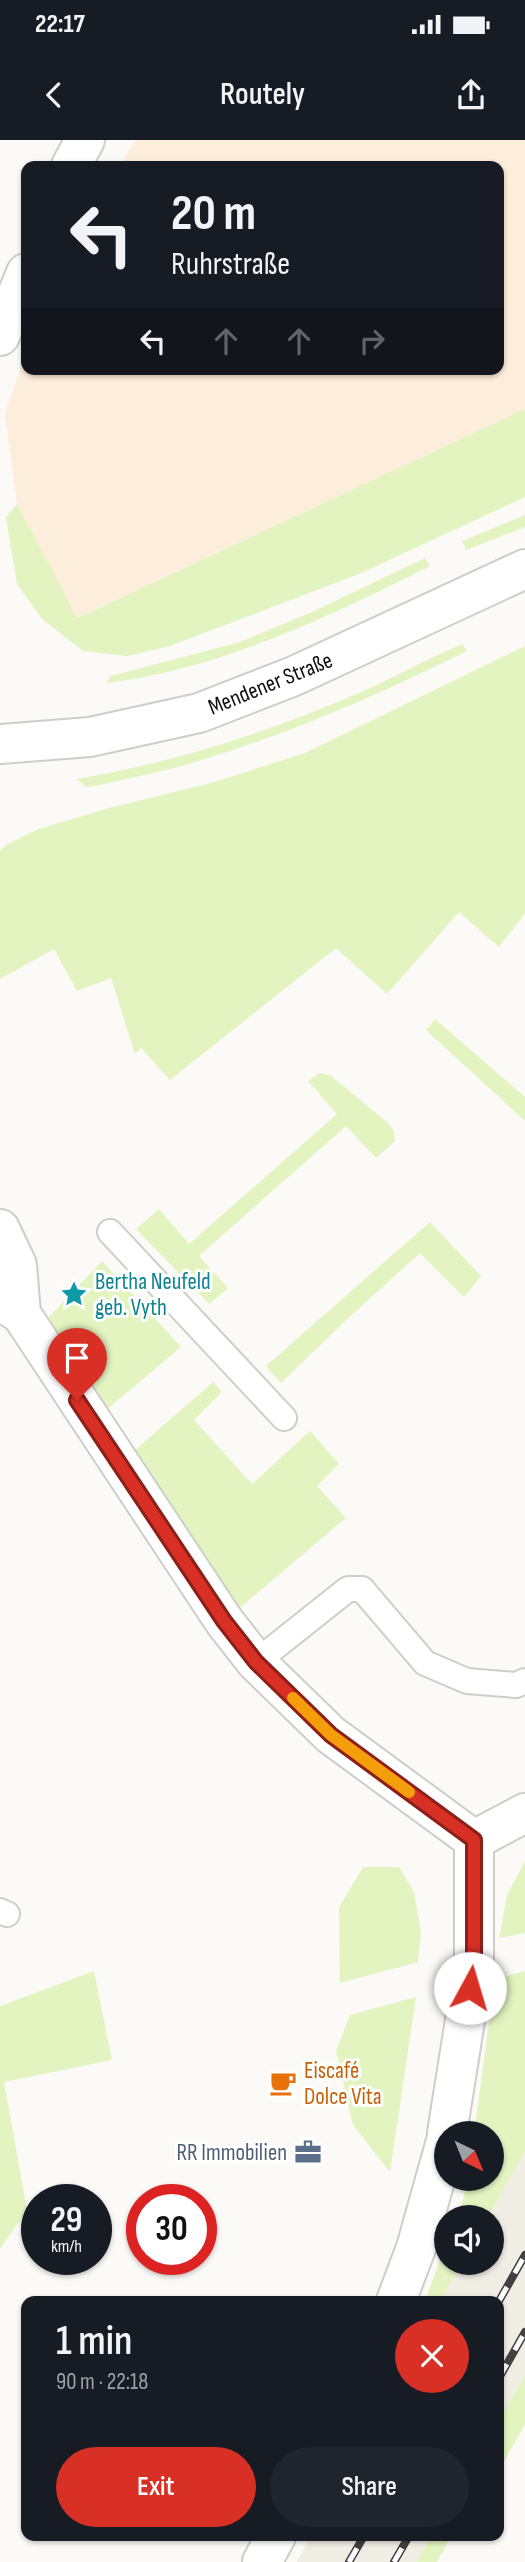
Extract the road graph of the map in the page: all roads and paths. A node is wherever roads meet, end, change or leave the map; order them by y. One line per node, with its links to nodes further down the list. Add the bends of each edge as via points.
1 (85, 140): 2 (street)
2 (74, 161)
3 (21, 285): 4 (street)
4 (0, 336)
5 (525, 569): 6 (street, Mendener Straße, via 294,676 199,713 90,737)
6 (0, 744)
7 (0, 1229): 9 (street, via 17,1265)
8 (110, 1232): 10 (lane)
9 (11, 1307): 11 (street)
10 (284, 1418)
11 (256, 1662): 12 (lane, via 348,1590 362,1589 425,1662 467,1681 516,1685); 14 (street, via 331,1735)
12 (525, 1681)
13 (525, 1813): 14 (street)
14 (474, 1840): 15 (street, via 474,1964)
15 (449, 2121)
16 (434, 2184): 17 (street)
17 (398, 2296)
18 (273, 2541): 19 (street)
19 (262, 2562)

